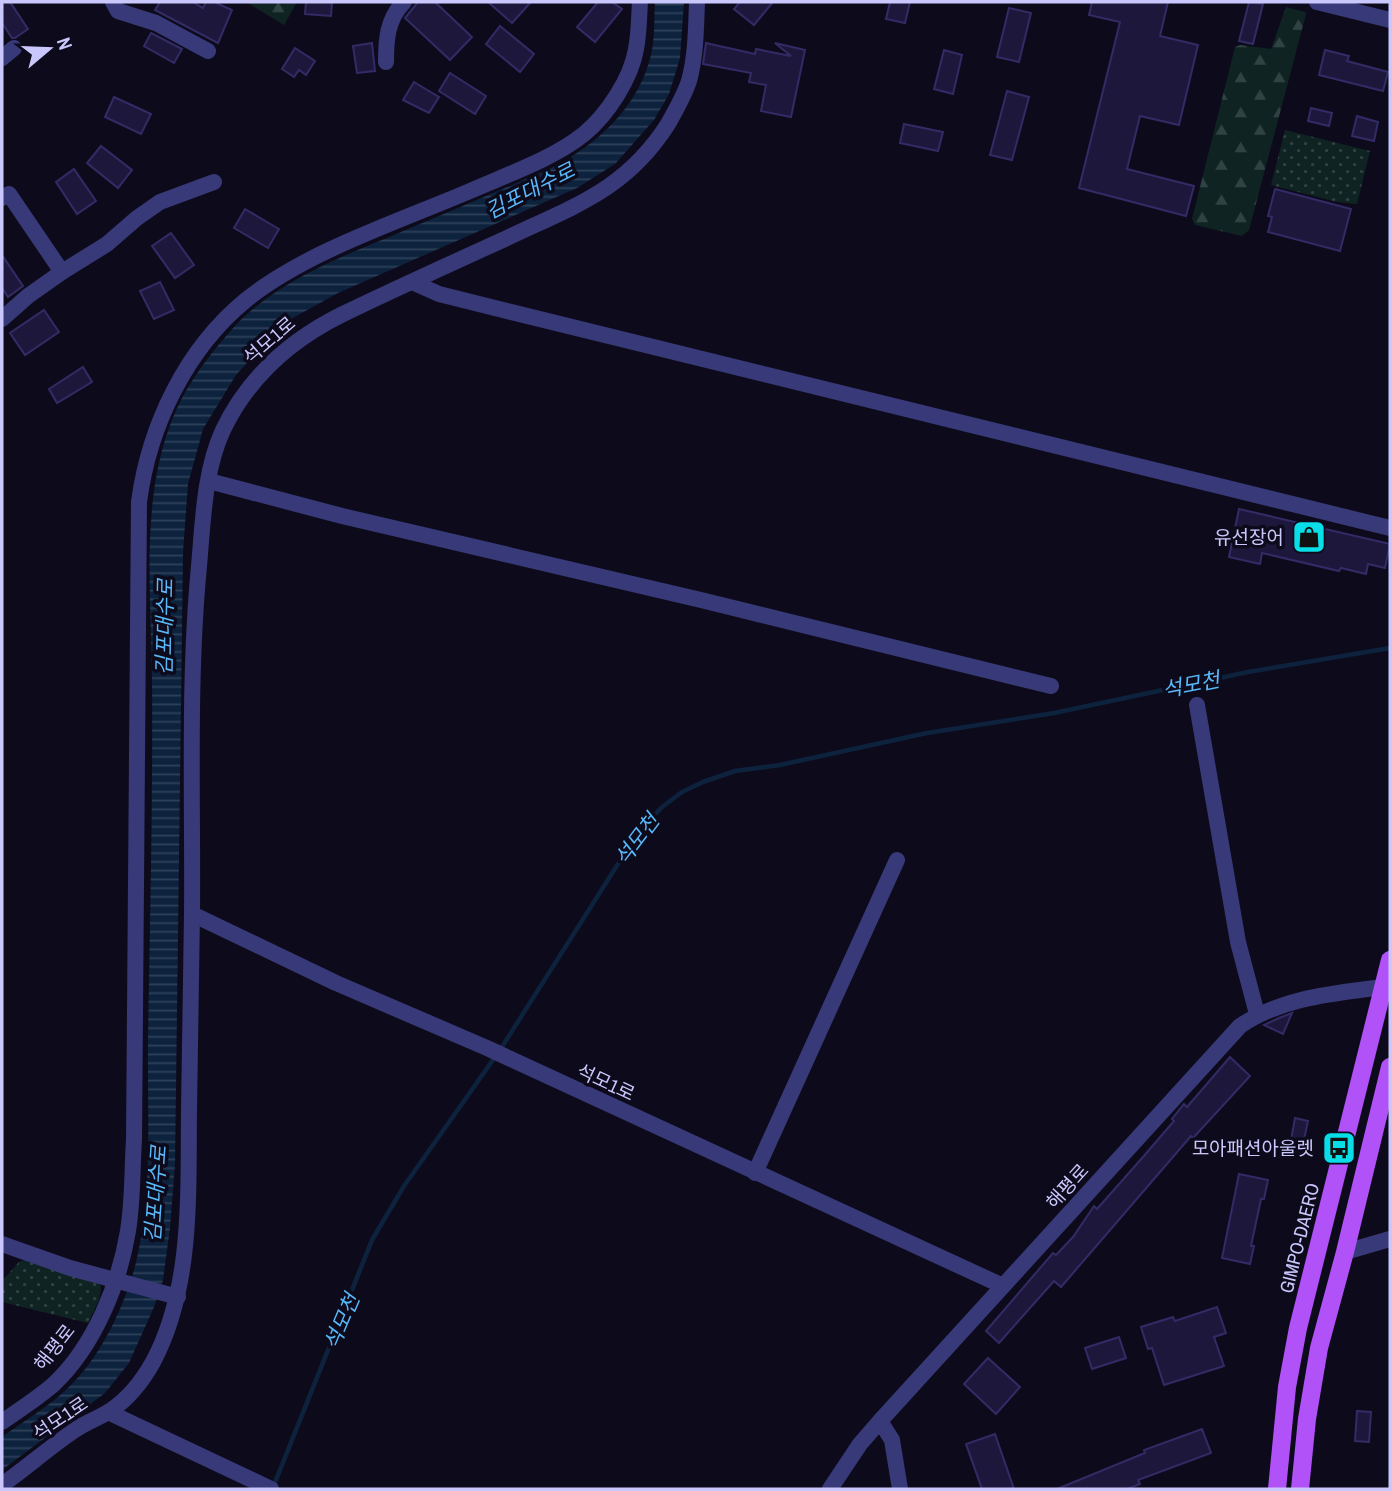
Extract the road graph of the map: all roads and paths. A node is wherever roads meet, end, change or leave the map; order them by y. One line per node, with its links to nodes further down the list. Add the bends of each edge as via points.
1 (113, 2): 7 (lane, via 118,11 156,23)
2 (404, 2): 8 (lane, via 390,22)
3 (640, 2): 30 (lane, 해평로, via 637,49 628,75 585,133 505,176 322,254 259,291 216,330 163,411 139,502 134,1139 129,1222)
4 (697, 2): 12 (lane, 석모1로, via 689,80 672,118 644,157 589,200)
5 (1317, 2): 6 (lane)
6 (1390, 20)
7 (208, 51)
8 (386, 62)
9 (214, 182): 11 (lane, via 153,207)
10 (4, 191): 11 (lane)
11 (62, 272): 13 (lane)
12 (412, 282): 14 (lane, 석모1로, via 308,333 263,370 222,433); 15 (lane, via 484,306)
13 (2, 319)
14 (209, 481): 16 (lane); 19 (lane, 석모1로, via 191,687)
15 (1390, 528)
16 (1051, 686)
17 (1198, 705): 22 (lane, via 1238,942)
18 (897, 859): 26 (lane)
19 (192, 914): 26 (lane, 석모1로); 32 (lane, 석모1로, via 189,1161 182,1276)
20 (1390, 960): 21 (main road, GIMPO-DAERO)
21 (1387, 986): 22 (lane, 해평로, via 1335,992); 24 (main road, GIMPO-DAERO)
22 (1257, 1014): 31 (lane, 해평로, via 1220,1045)
23 (1390, 1067): 25 (main road)
24 (1363, 1068): 25 (main road, via 1375,1076 1371,1099); 40 (main road, GIMPO-DAERO, via 1298,1328)
25 (1378, 1117): 29 (main road)
26 (755, 1173): 31 (lane, 석모1로)
27 (1390, 1239): 29 (lane)
28 (3, 1248): 30 (lane)
29 (1345, 1252): 41 (main road, via 1319,1348)
30 (117, 1280): 32 (lane); 35 (lane, 해평로, via 92,1333 67,1370)
31 (1003, 1286): 34 (lane, 해평로)
32 (172, 1296): 33 (lane, 석모1로, via 164,1339 152,1364 132,1392)
33 (108, 1412): 36 (lane, 석모1로, via 84,1423); 37 (lane, 석모1로)
34 (880, 1421): 38 (lane, 해평로); 39 (lane, via 892,1440)
35 (2, 1422)
36 (2, 1485)
37 (267, 1488)
38 (830, 1489)
39 (900, 1489)
40 (1277, 1489)
41 (1300, 1489)

